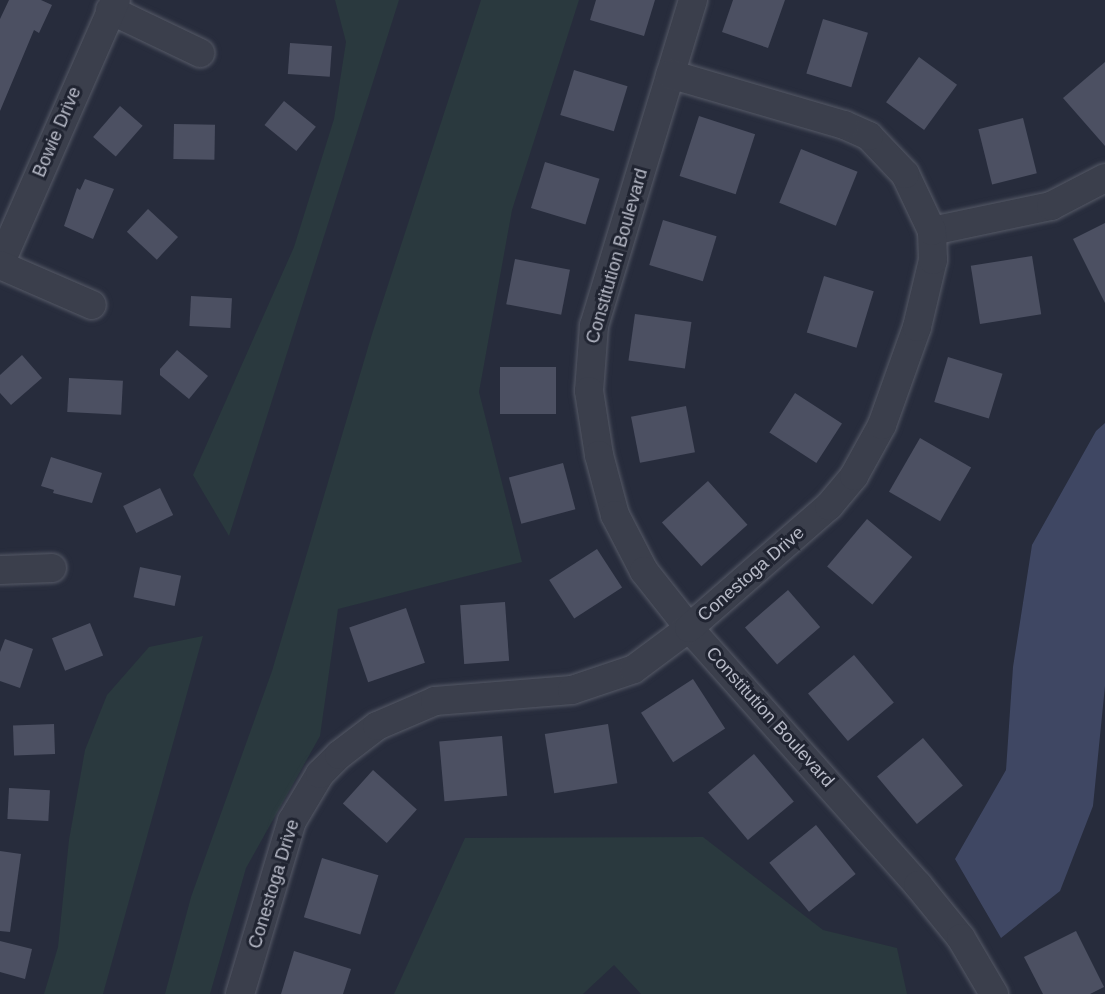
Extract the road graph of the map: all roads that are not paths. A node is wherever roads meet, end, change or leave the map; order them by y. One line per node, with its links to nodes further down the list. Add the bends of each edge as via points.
1 (693, 0): 4 (street, Constitution Boulevard)
2 (113, 5): 3 (street); 7 (street, Bowie Drive)
3 (200, 53)
4 (670, 74): 6 (street, Conestoga Drive, via 844,125 869,136 905,174); 11 (street, Constitution Boulevard, via 594,326 589,391 599,456 615,515 644,571)
5 (1105, 178): 6 (street, via 1051,206)
6 (932, 231): 11 (street, Conestoga Drive, via 933,260 917,327 882,425 854,476 829,506)
7 (0, 265): 8 (street)
8 (92, 305)
9 (52, 568): 10 (street)
10 (0, 570)
11 (689, 628): 12 (street, Conestoga Drive, via 634,669 572,690 435,701 408,710 356,741 320,774 292,821); 13 (street, Constitution Boulevard, via 918,885 961,938)
12 (240, 994)
13 (994, 994)

